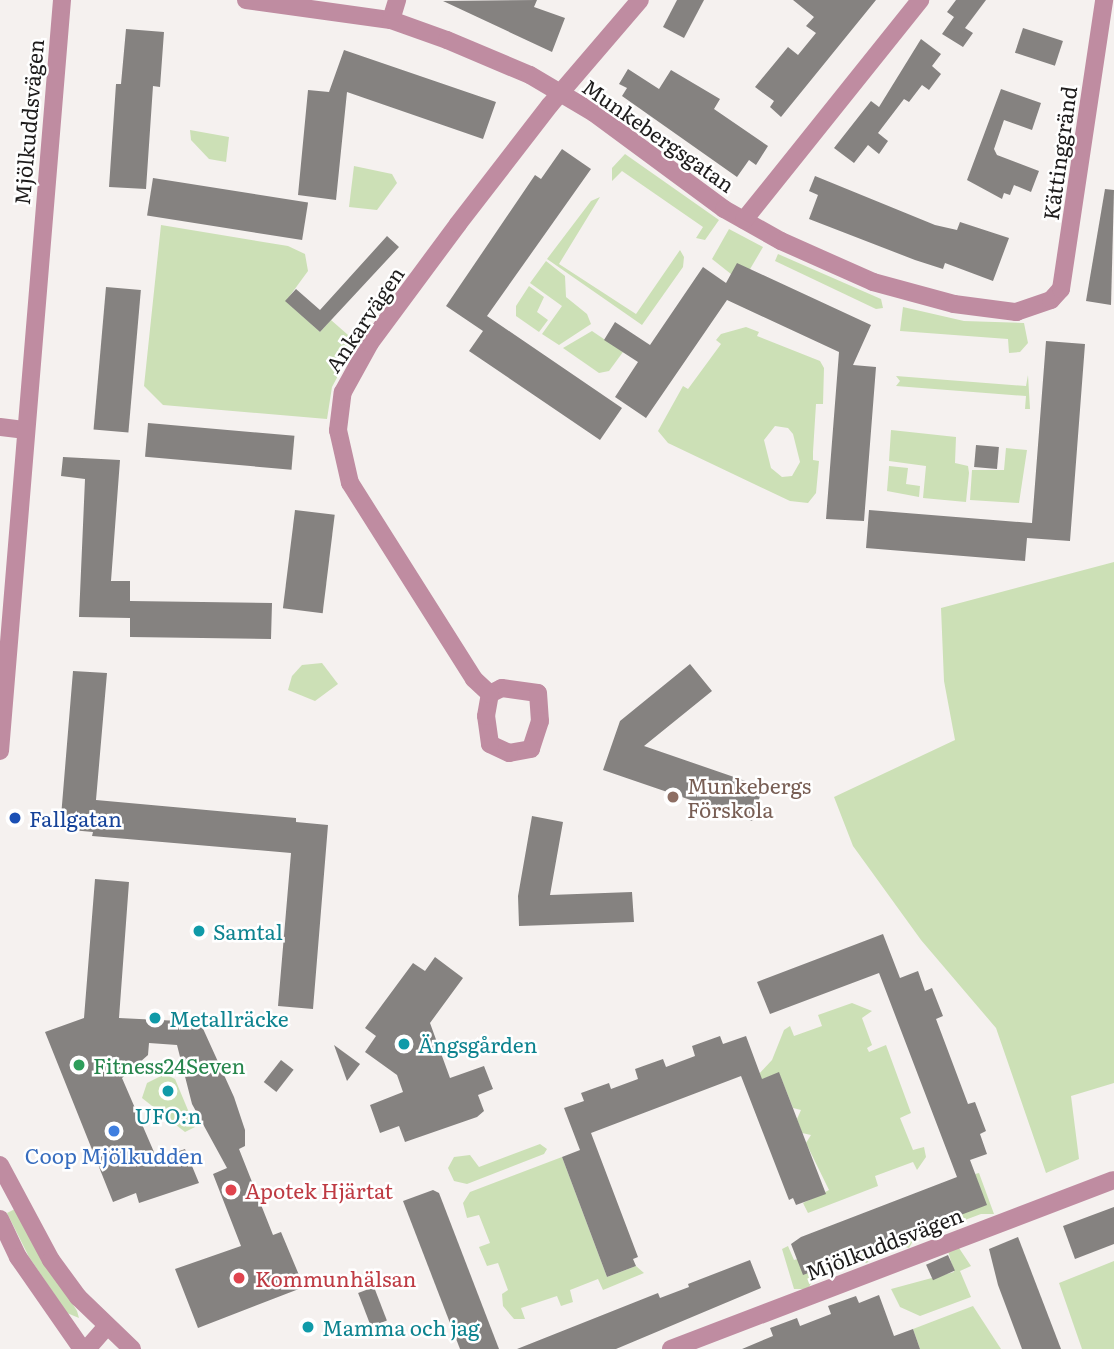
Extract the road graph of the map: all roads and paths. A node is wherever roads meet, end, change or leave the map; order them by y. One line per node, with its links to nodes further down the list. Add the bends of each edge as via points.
1 (62, 0): 12 (street, Mjölkuddsvägen)
2 (246, 0): 7 (street, Munkebergsgatan)
3 (397, 0): 7 (street)
4 (640, 0): 8 (street, Ankarvägen)
5 (920, 0): 9 (street)
6 (1104, 0): 10 (street, Kättinggränd, via 1060,289)
7 (391, 20): 8 (street, Munkebergsgatan, via 530,75)
8 (560, 93): 9 (street, Munkebergsgatan); 13 (street, Ankarvägen, via 370,343 345,384 340,403 340,451 350,483 474,679)
9 (744, 220): 10 (street, Munkebergsgatan, via 873,282 954,304 1016,313)
10 (1042, 304)
11 (0, 427): 12 (street)
12 (24, 430): 14 (street, Mjölkuddsvägen)
13 (490, 694)
14 (0, 751)
15 (0, 1165): 18 (street, via 51,1260)
16 (1113, 1180): 21 (street, Mjölkuddsvägen)
17 (0, 1219): 19 (street, via 18,1258)
18 (107, 1326): 19 (street); 20 (street)
19 (84, 1349)
20 (132, 1349)
21 (671, 1349)

